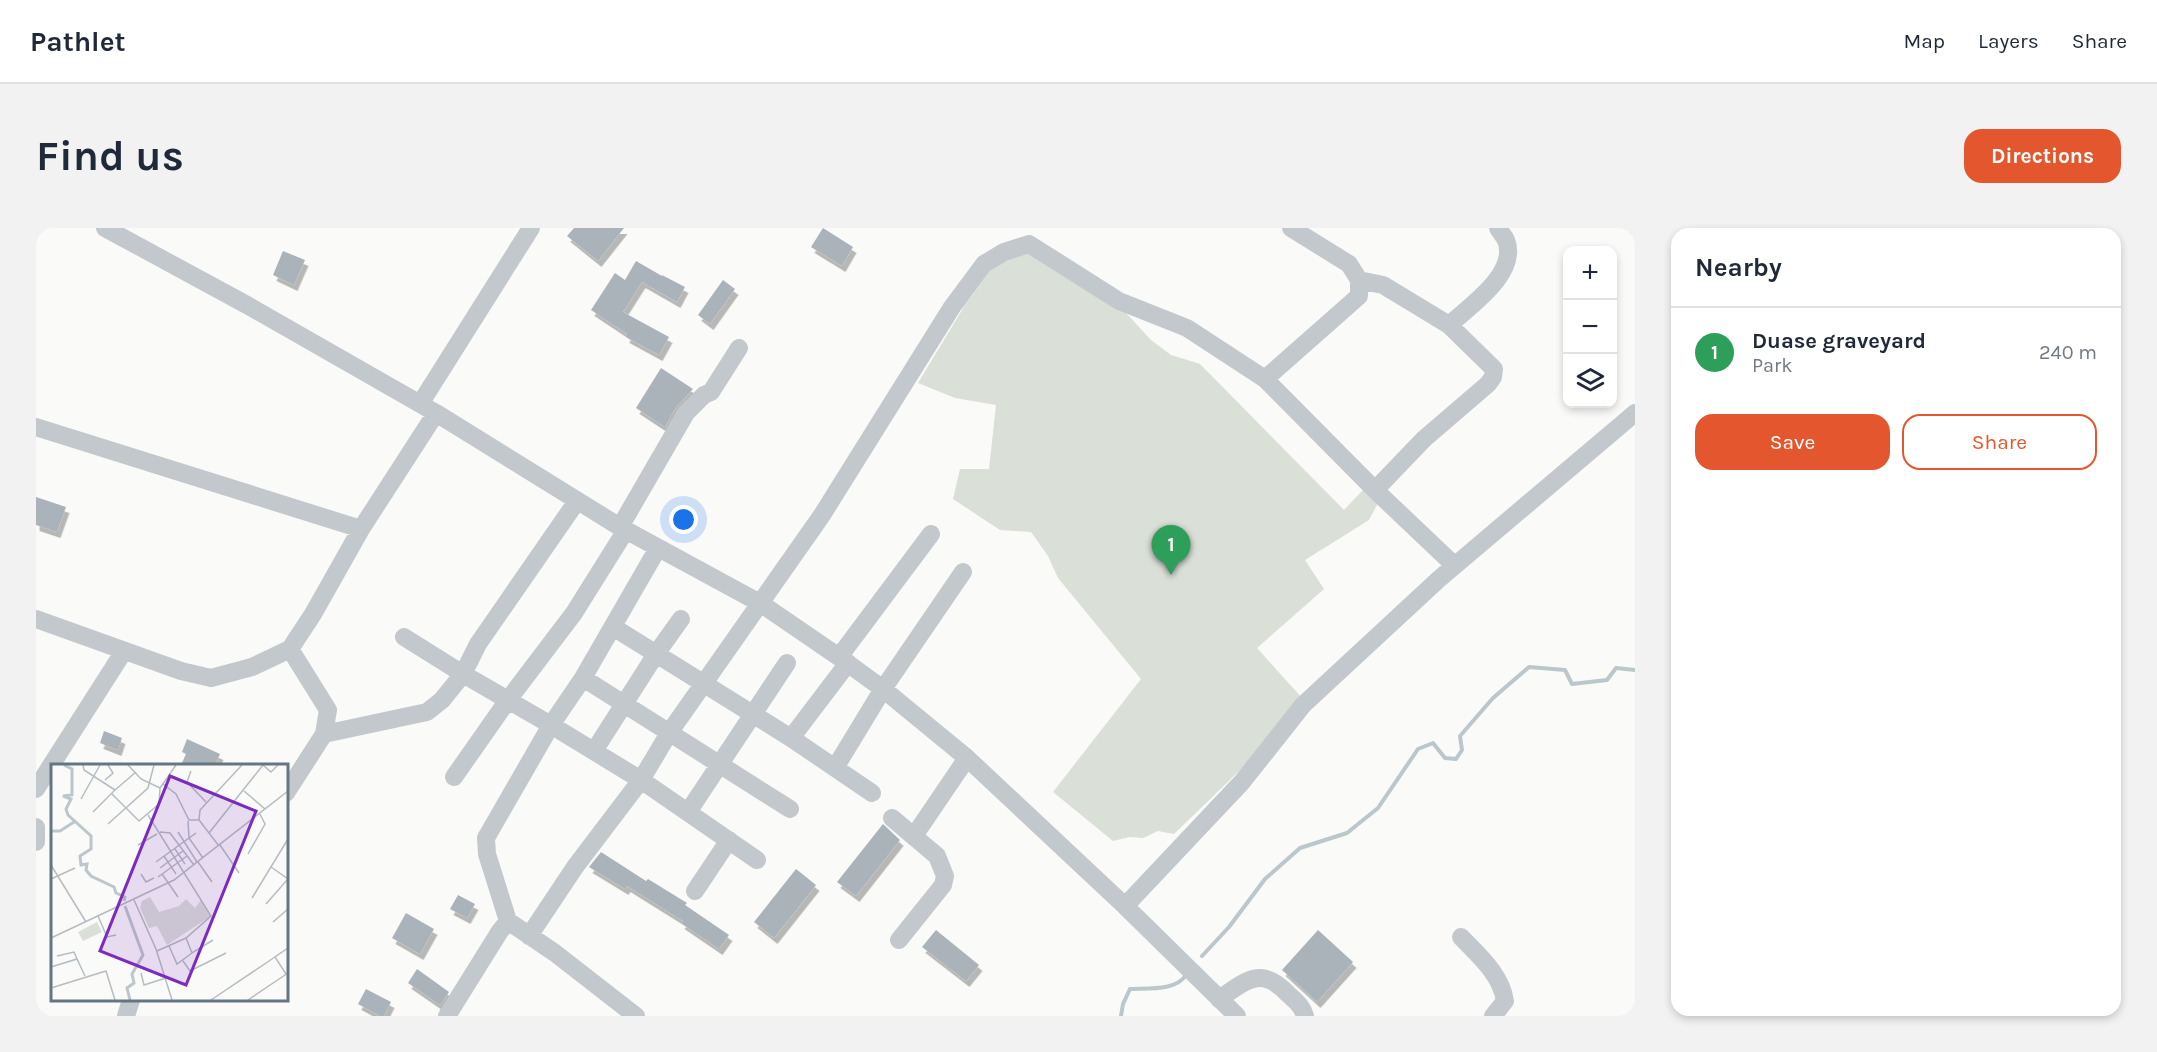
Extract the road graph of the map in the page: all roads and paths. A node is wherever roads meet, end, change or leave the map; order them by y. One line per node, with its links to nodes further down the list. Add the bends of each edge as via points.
1 (105, 228): 9 (street)
2 (531, 228): 9 (street)
3 (1291, 228): 5 (street, via 1349,264)
4 (1498, 228): 6 (street, via 1506,240 1508,256 1498,281)
5 (1359, 280): 6 (street, via 1383,285); 8 (street, via 1359,297)
6 (1449, 325): 12 (street, via 1494,369 1493,377)
7 (739, 348): 15 (street, via 711,392 686,413)
8 (1265, 379): 12 (street); 20 (street, via 1187,328 1119,301 1029,244 1004,252 984,264 952,307 822,515)
9 (428, 408): 13 (street); 14 (street)
10 (1635, 413): 18 (street)
11 (36, 427): 14 (street)
12 (1375, 490): 18 (street)
13 (577, 501): 15 (street); 30 (street, via 478,644)
14 (361, 529): 25 (street)
15 (623, 529): 17 (street); 34 (street, via 574,613)
16 (931, 534): 28 (street)
17 (658, 548): 20 (street); 23 (street)
18 (1454, 565): 61 (street, via 1303,705 1242,782)
19 (963, 572): 33 (street)
20 (760, 603): 28 (street); 32 (street)
21 (36, 619): 26 (street)
22 (681, 619): 27 (street)
23 (613, 627): 27 (street); 31 (street)
24 (404, 637): 30 (street)
25 (290, 649): 26 (street, via 211,678); 39 (street, via 328,710)
26 (124, 651): 43 (street)
27 (656, 654): 32 (street); 35 (street)
28 (844, 660): 33 (street); 40 (street)
29 (787, 663): 36 (street)
30 (463, 674): 34 (street); 39 (street, via 427,712)
31 (583, 678): 35 (street); 37 (street)
32 (703, 684): 36 (street); 38 (street)
33 (883, 689): 42 (street); 46 (street)
34 (508, 700): 37 (street); 47 (street)
35 (626, 704): 38 (street); 41 (street)
36 (752, 715): 40 (street); 45 (street)
37 (551, 725): 41 (street); 62 (street, via 486,838 487,854)
38 (669, 733): 45 (street); 48 (street)
39 (324, 734): 50 (street)
40 (791, 738): 46 (street)
41 (594, 751): 48 (street)
42 (967, 758): 56 (street); 61 (street)
43 (52, 764)
44 (51, 765): 49 (street)
45 (720, 765): 52 (street); 53 (street)
46 (835, 768): 51 (street)
47 (454, 777)
48 (641, 780): 53 (street); 63 (street)
49 (36, 789)
50 (288, 791)
51 (872, 793)
52 (790, 809)
53 (688, 812): 57 (street)
54 (892, 818): 56 (street)
55 (36, 827): 58 (street)
56 (914, 837): 65 (street, via 937,856 945,876 943,885)
57 (729, 840): 59 (street); 60 (street)
58 (36, 842)
59 (758, 860)
60 (695, 891)
61 (1125, 906): 66 (street)
62 (508, 921): 63 (street); 69 (street)
63 (529, 936): 70 (street)
64 (1461, 936): 73 (street, via 1495,974 1504,993 1505,1001)
65 (899, 940)
66 (1219, 999): 71 (street); 72 (street, via 1250,980 1266,977 1280,985 1303,1008)
67 (130, 1001): 68 (street)
68 (126, 1016)
69 (447, 1016)
70 (636, 1016)
71 (1237, 1016)
72 (1305, 1016)
73 (1493, 1016)

